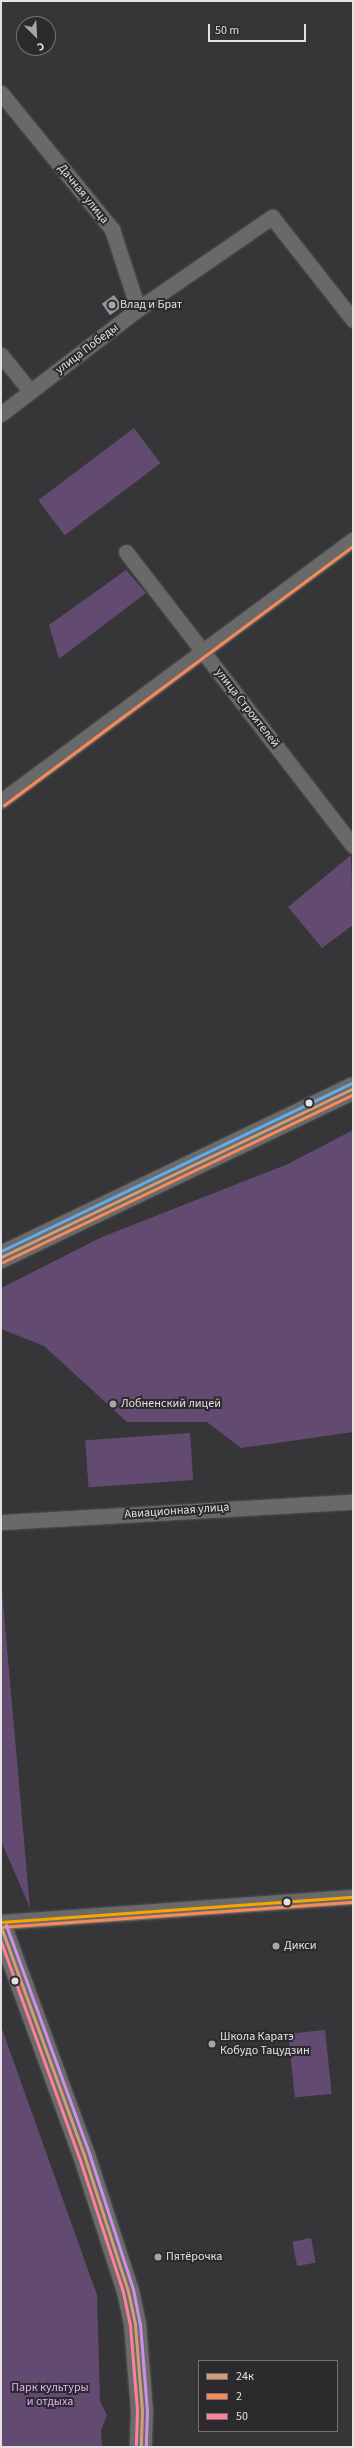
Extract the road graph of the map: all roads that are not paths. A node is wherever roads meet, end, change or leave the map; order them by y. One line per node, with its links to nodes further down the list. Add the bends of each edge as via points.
1 (1, 93): 2 (street, Дачная улица, via 112,229)
2 (138, 309): 3 (street, улица Победы, via 272,216); 5 (street, улица Победы)
3 (353, 320)
4 (1, 355): 5 (street)
5 (30, 391): 6 (street, улица Победы)
6 (1, 414)
7 (353, 540): 9 (street)
8 (126, 552): 9 (street, улица Строителей)
9 (204, 652): 10 (street); 11 (street, улица Строителей)
10 (1, 801)
11 (353, 846)
12 (353, 1088): 13 (main road)
13 (1, 1257)
14 (353, 1502): 15 (street, Авиационная улица)
15 (1, 1522)
16 (353, 1897): 17 (street)
17 (1, 1922)
18 (1, 1927): 19 (main road, via 84,2155 126,2285 135,2324 142,2411)
19 (142, 2447)

